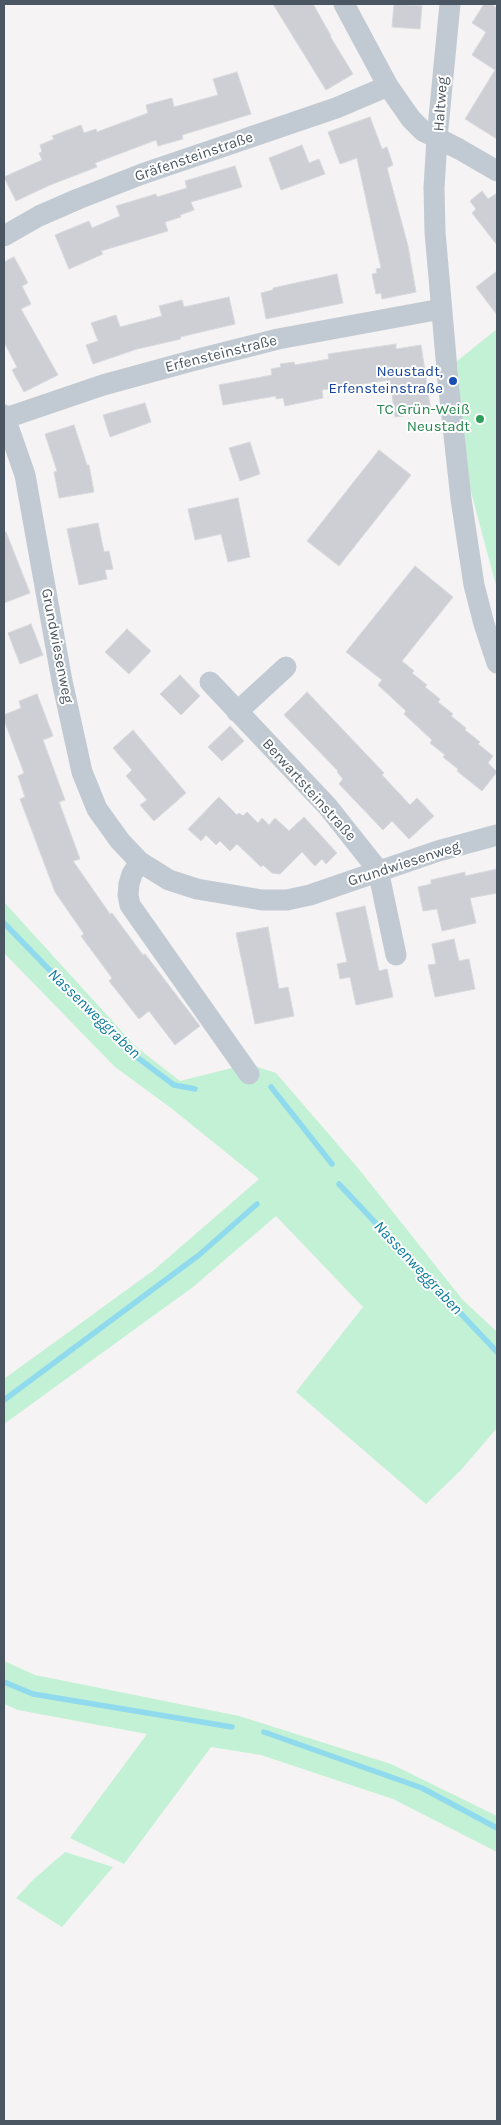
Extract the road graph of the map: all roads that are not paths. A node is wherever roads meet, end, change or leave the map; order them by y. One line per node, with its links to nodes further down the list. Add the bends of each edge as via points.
1 (344, 4): 3 (street)
2 (450, 4): 4 (street, Haltweg)
3 (388, 86): 4 (street, via 411,119); 6 (street, Gräfensteinstraße, via 336,108 78,199)
4 (436, 138): 5 (street, Haltweg); 7 (street, via 434,214)
5 (497, 171)
6 (4, 236)
7 (441, 309): 8 (street, Erfensteinstraße, via 278,339 103,385); 9 (street, via 457,470 474,585)
8 (5, 417): 14 (street, Grundwiesenweg, via 25,475 82,772 98,809 120,841)
9 (497, 663)
10 (286, 667): 12 (street)
11 (210, 682): 12 (street, Berwartsteinstraße)
12 (237, 712): 15 (street, Berwartsteinstraße, via 328,807)
13 (497, 835): 15 (street, Grundwiesenweg)
14 (140, 862): 15 (street, Grundwiesenweg, via 169,880 197,889 262,900 287,900 310,895); 17 (street, via 129,884 130,905)
15 (378, 870): 16 (street)
16 (396, 955)
17 (249, 1074)

